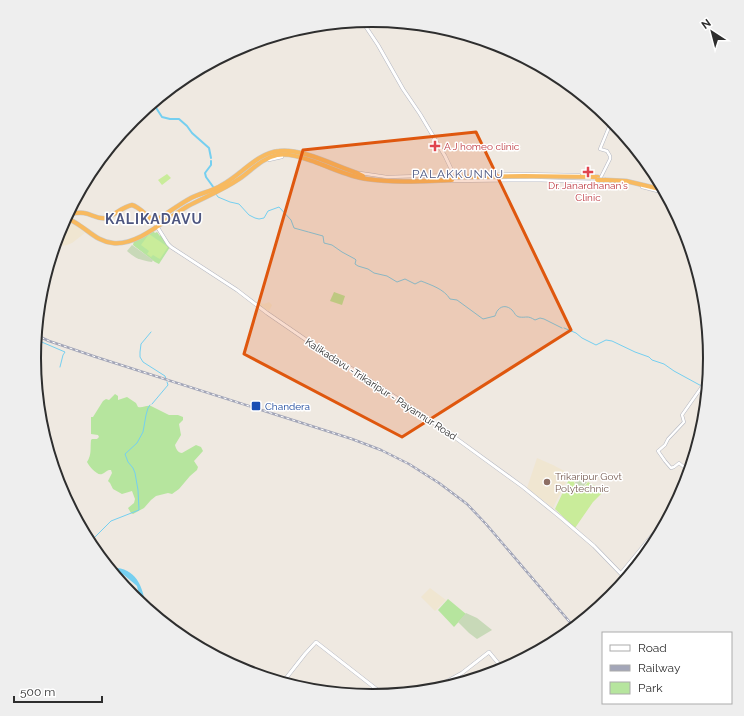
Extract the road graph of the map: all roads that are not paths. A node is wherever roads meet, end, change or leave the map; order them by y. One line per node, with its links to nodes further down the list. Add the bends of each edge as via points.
1 (366, 27): 3 (main road, via 445,156)
2 (609, 127): 4 (street, via 600,149 607,151 610,159)
3 (455, 178): 4 (highway); 5 (highway, via 389,181 366,179 294,155 282,155 266,159); 11 (highway, via 360,176 302,153 278,151 258,159 221,186)
4 (601, 179): 5 (street, via 379,182 354,178 284,156 266,161 238,182); 6 (highway, via 627,179); 7 (highway, via 626,181); 8 (street)
5 (232, 183): 12 (highway, via 186,207)
6 (655, 186)
7 (657, 190)
8 (657, 190)
9 (74, 213): 11 (highway, via 83,212 102,218 132,205)
10 (71, 220): 12 (highway, via 95,237 114,243 137,239)
11 (153, 220): 12 (main road, Kalikadavu -Trikaripur - Payannur Road)
12 (158, 226): 16 (main road, Kalikadavu -Trikaripur - Payannur Road, via 171,247 318,348 433,422 523,487 568,523)
13 (701, 387): 14 (street, via 682,415 684,422 658,451 671,468 679,462)
14 (684, 467)
15 (650, 538): 16 (street)
16 (621, 573)
17 (498, 664): 19 (main road, via 489,652)
18 (286, 678): 20 (main road, via 316,642)
19 (449, 680)
20 (376, 689)

